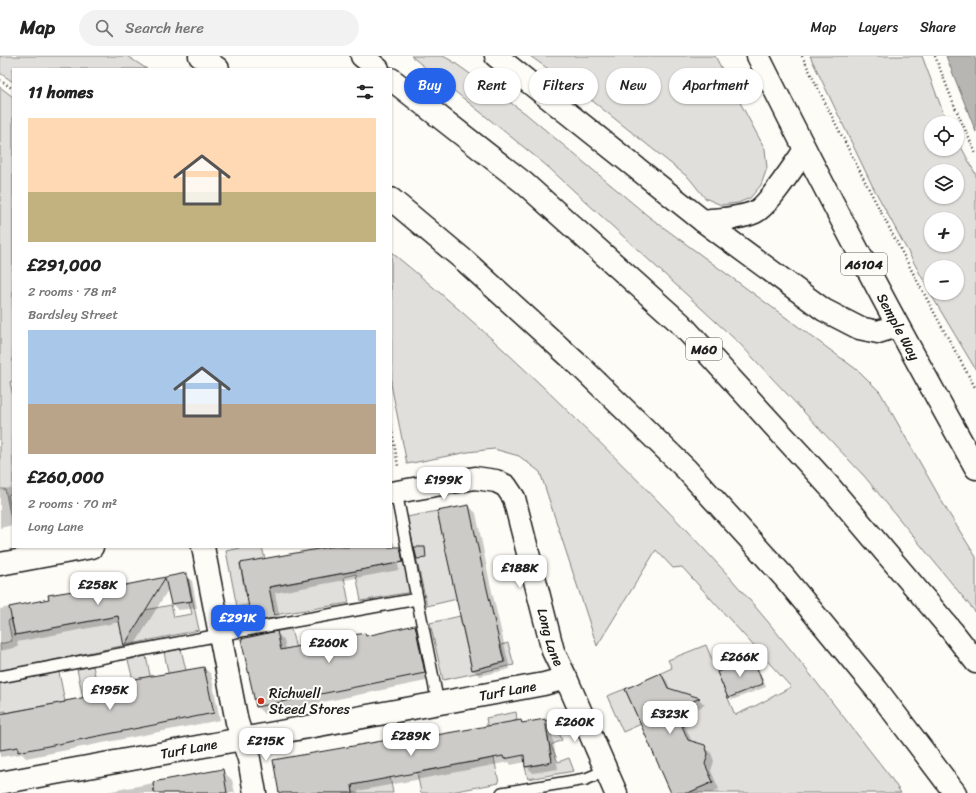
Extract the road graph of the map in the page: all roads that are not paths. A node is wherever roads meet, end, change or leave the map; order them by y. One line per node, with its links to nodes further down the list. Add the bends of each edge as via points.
1 (200, 56): 5 (main road)
2 (362, 56): 6 (main road)
3 (496, 56): 10 (main road)
4 (758, 56): 8 (main road, Semple Way / A6104)
5 (217, 68)
6 (377, 68)
7 (392, 80): 19 (main road, M60, via 524,183 680,323 830,487)
8 (805, 150): 10 (main road, via 770,198 756,211 740,217); 11 (main road, Semple Way / A6104)
9 (392, 201): 29 (main road, via 465,261 581,367 686,469 784,577 877,690)
10 (704, 221): 11 (main road, via 824,310 859,328 878,332)
11 (897, 326): 12 (main road, Semple Way / A6104)
12 (976, 468)
13 (397, 492): 17 (lane); 21 (main road, Long Lane, via 475,478 496,481 506,486 514,498 553,651)
14 (87, 548): 16 (main road)
15 (203, 548): 18 (main road)
16 (0, 564)
17 (417, 599): 18 (lane); 22 (lane)
18 (220, 634): 20 (lane); 23 (main road, via 237,722)
19 (976, 662)
20 (0, 677)
21 (566, 678): 22 (main road, Turf Lane); 24 (main road, Long Lane)
22 (438, 703): 23 (main road, Turf Lane)
23 (243, 738): 25 (main road, Turf Lane); 26 (main road)
24 (605, 771): 27 (lane, via 586,779); 28 (main road, Long Lane)
25 (0, 783)
26 (255, 793)
27 (502, 793)
28 (616, 793)
29 (955, 793)

